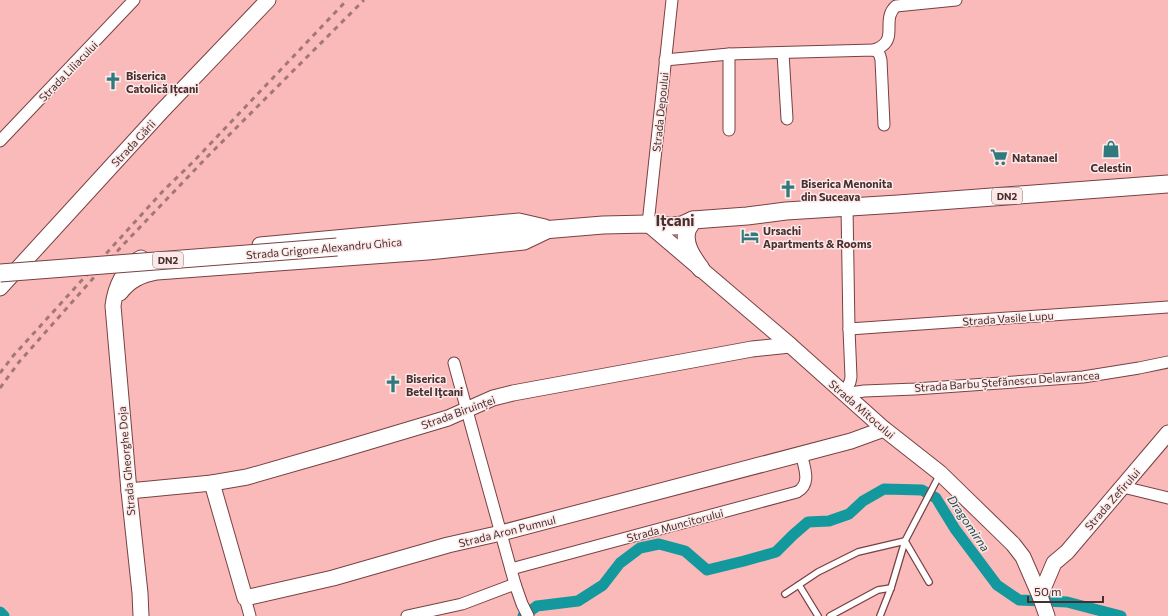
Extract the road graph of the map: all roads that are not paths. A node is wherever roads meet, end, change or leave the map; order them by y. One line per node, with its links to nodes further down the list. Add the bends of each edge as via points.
1 (134, 0): 12 (street, Strada Liliacului)
2 (268, 0): 20 (main road, Strada Gării)
3 (672, 0): 8 (street, Strada Depoului)
4 (956, 0): 5 (street, via 896,6 889,14 886,43)
5 (874, 50): 6 (street); 10 (street, via 880,55 881,60)
6 (783, 53): 7 (street); 9 (street)
7 (729, 54): 8 (street); 11 (street)
8 (665, 60): 16 (street, Strada Depoului)
9 (786, 119)
10 (884, 125)
11 (729, 130)
12 (0, 141)
13 (1168, 184): 14 (main road, Strada Grigore Alexandru Ghica / DN2)
14 (847, 207): 15 (main road, Strada Grigore Alexandru Ghica / DN2); 23 (street)
15 (693, 220): 16 (main road, Strada Grigore Alexandru Ghica / DN2, via 673,217); 18 (main road, via 686,233 687,242 693,258)
16 (648, 224): 17 (main road, Strada Grigore Alexandru Ghica / DN2); 18 (main road, Strada Mitocului)
17 (552, 229): 19 (main road, Strada Grigore Alexandru Ghica / DN2, bridge); 21 (main road, via 524,242 145,274 129,283); 21 (main road, Strada Gheorghe Doja, via 519,221 143,257 127,270 115,294)
18 (701, 269): 24 (main road, Strada Mitocului)
19 (0, 273)
20 (0, 288)
21 (113, 306): 35 (main road, Strada Gheorghe Doja)
22 (1168, 307): 23 (street, Strada Vasile Lupu)
23 (849, 329): 27 (street, via 851,377)
24 (790, 345): 27 (main road, Strada Mitocului); 28 (main road, Strada Biruinței, via 752,348 513,393 493,398)
25 (1168, 362): 27 (street, Strada Barbu Ștefănescu Delavrancea, via 1083,377)
26 (454, 363): 28 (street)
27 (844, 394): 29 (main road, Strada Mitocului)
28 (468, 410): 33 (main road, Strada Biruinței, via 247,477); 37 (street)
29 (884, 429): 31 (main road, Strada Aron Pumnul); 32 (main road, Strada Mitocului)
30 (1168, 433): 34 (main road, Strada Zefirului)
31 (801, 454): 37 (main road, Strada Aron Pumnul); 41 (street, Strada Muncitorului, via 806,482 797,492)
32 (940, 473): 38 (lane); 39 (main road, Strada Mitocului, via 1013,544)
33 (212, 483): 35 (main road, Strada Biruinței); 48 (main road)
34 (1122, 487): 36 (street); 40 (main road, Strada Zefirului, via 1067,552)
35 (129, 491): 50 (main road, Strada Gheorghe Doja)
36 (1168, 498)
37 (501, 533): 41 (street); 48 (main road, Strada Aron Pumnul, via 333,578)
38 (905, 541): 42 (lane); 44 (lane, via 858,552 818,572); 45 (lane)
39 (1023, 557): 40 (main road, via 1036,565); 47 (main road, Strada Mitocului)
40 (1054, 563): 47 (main road, Strada Zefirului)
41 (511, 569): 43 (street)
42 (929, 582)
43 (515, 584): 52 (street, via 462,604); 53 (street)
44 (799, 586): 46 (lane); 54 (lane)
45 (891, 588): 55 (lane, via 878,590); 56 (lane)
46 (785, 594)
47 (1040, 596): 49 (main road, Strada Mitocului)
48 (245, 598): 51 (street)
49 (1046, 614)
50 (141, 616)
51 (250, 616)
52 (407, 616)
53 (528, 616)
54 (818, 616)
55 (830, 616)
56 (880, 616)

